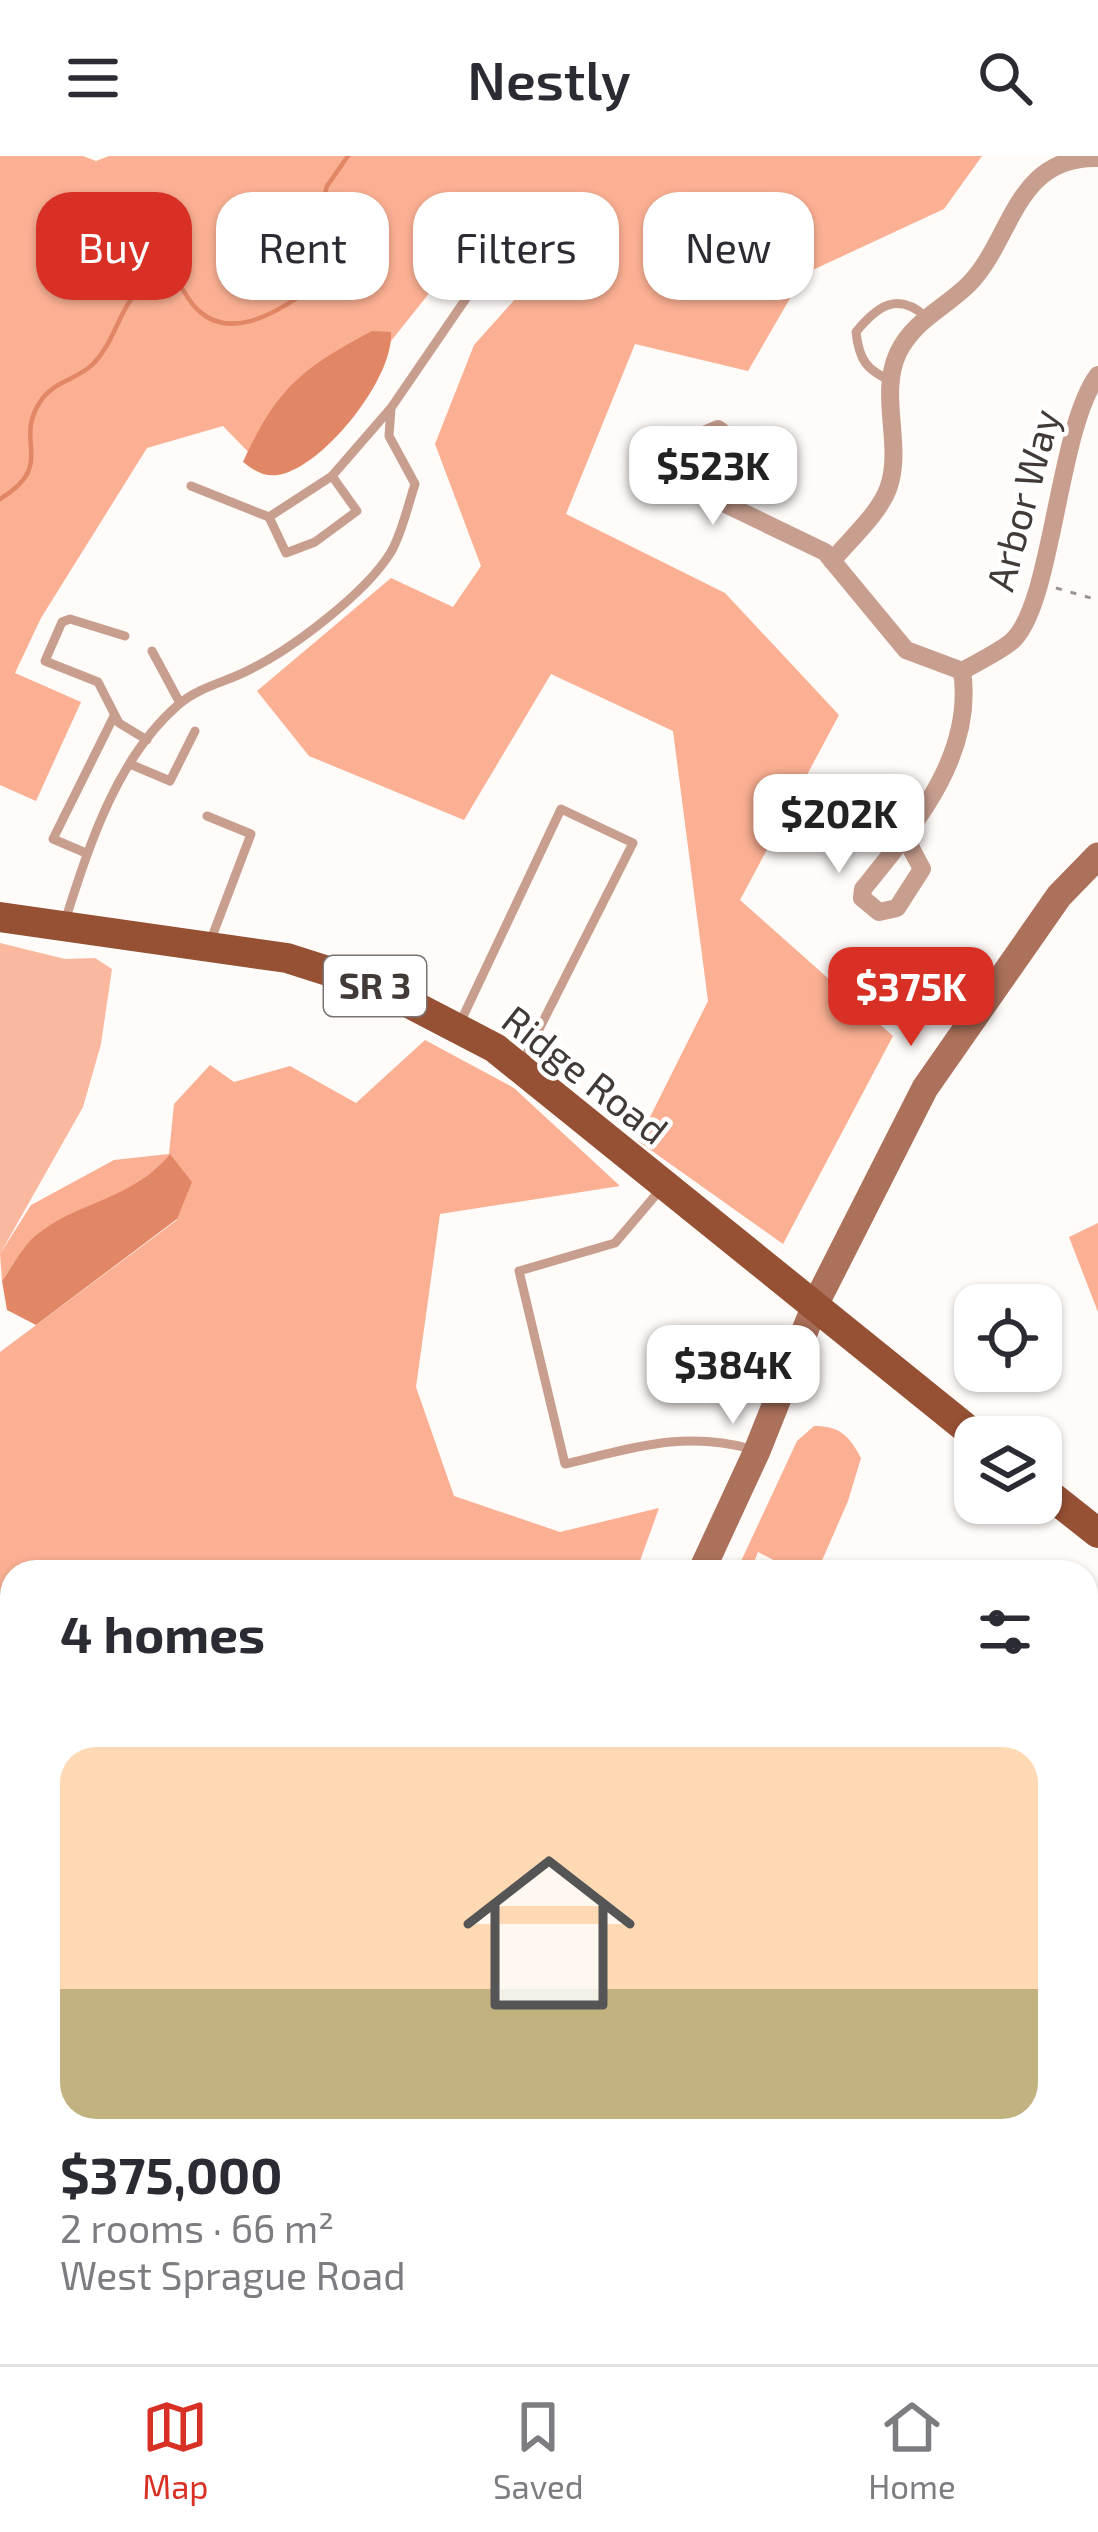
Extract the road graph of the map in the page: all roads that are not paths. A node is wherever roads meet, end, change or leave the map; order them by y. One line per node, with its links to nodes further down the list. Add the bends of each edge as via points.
1 (1083, 157): 2 (street); 4 (street, via 1020,194 987,262)
2 (1098, 158)
3 (465, 300): 7 (lane)
4 (926, 317): 6 (street, via 897,355); 6 (lane, via 895,301 856,332 870,372)
5 (1098, 375): 15 (street, Arbor Way, via 1014,640)
6 (892, 381): 12 (street, via 890,485)
7 (391, 408): 8 (lane); 16 (lane, via 388,436 415,484 390,553 292,645)
8 (332, 476): 11 (lane); 11 (lane, via 357,511 315,542 286,553)
9 (191, 486): 11 (lane)
10 (720, 502): 12 (street)
11 (269, 517)
12 (832, 561): 15 (street, via 906,650)
13 (125, 636): 17 (lane, via 70,619 45,661 98,682)
14 (152, 651): 16 (lane)
15 (962, 671): 22 (street, via 962,730)
16 (179, 703): 19 (lane)
17 (114, 716): 19 (lane); 23 (lane, via 53,839)
18 (195, 731): 20 (lane, via 170,782)
19 (147, 740): 20 (lane)
20 (130, 764): 23 (lane)
21 (207, 816): 27 (lane, via 251,834)
22 (905, 837)
23 (86, 853): 26 (lane)
24 (1098, 856): 31 (street, via 1059,896 947,1050)
25 (0, 917): 26 (main road, Ridge Road / SR 3)
26 (64, 926): 27 (main road, Ridge Road / SR 3)
27 (208, 947): 28 (main road, Ridge Road / SR 3, via 287,958 378,987)
28 (458, 1028): 29 (main road, Ridge Road / SR 3); 29 (lane, via 561,808 633,843)
29 (519, 1067): 30 (main road, Ridge Road / SR 3)
30 (664, 1185): 31 (main road, Ridge Road / SR 3); 33 (lane, via 615,1243 519,1271 565,1464 675,1438)
31 (816, 1303): 32 (main road, Ridge Road / SR 3); 33 (street)
32 (954, 1418)
33 (758, 1451): 36 (street)
34 (1062, 1505): 35 (main road)
35 (1098, 1533)
36 (707, 1560)

